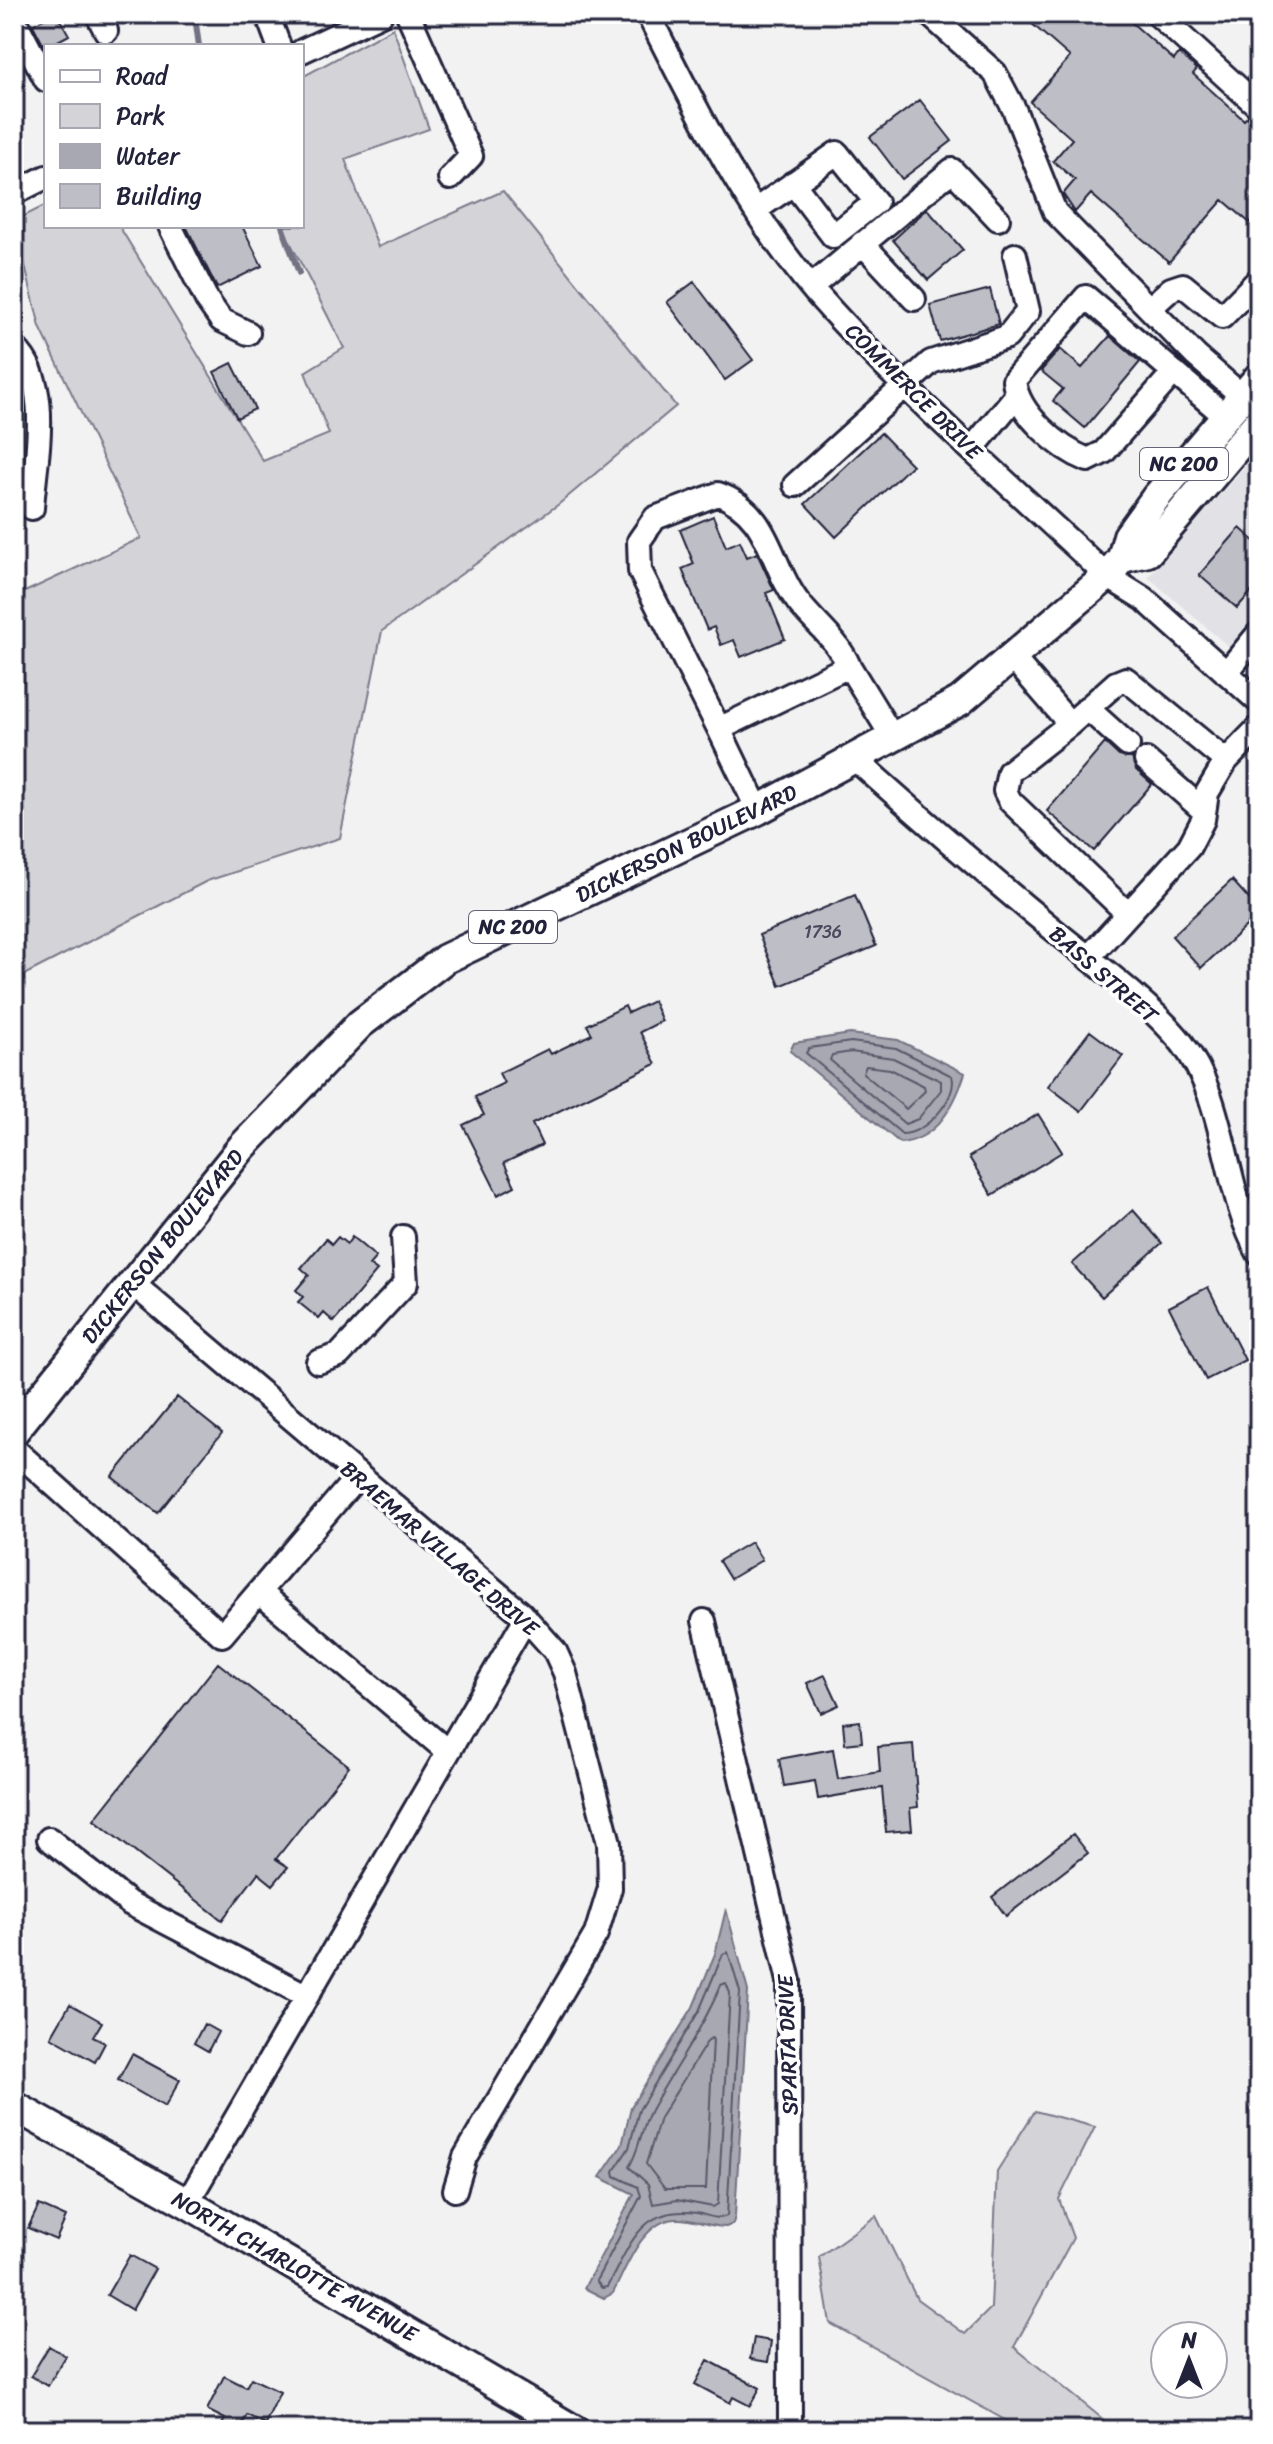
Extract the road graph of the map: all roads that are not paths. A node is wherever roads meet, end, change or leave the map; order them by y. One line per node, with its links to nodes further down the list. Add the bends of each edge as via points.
1 (267, 14): 9 (street)
2 (381, 14): 8 (street)
3 (408, 14): 14 (street, via 471,156)
4 (648, 14): 17 (street, COMMERCE DRIVE, via 708,134)
5 (929, 14): 25 (street, via 995,73 1055,212)
6 (1157, 14): 12 (street)
7 (14, 19): 11 (street)
8 (344, 22): 10 (street)
9 (278, 44)
10 (304, 50)
11 (44, 76)
12 (1259, 107)
13 (44, 178): 16 (street)
14 (450, 178)
15 (793, 183): 17 (street)
16 (14, 193)
17 (757, 209): 23 (street, COMMERCE DRIVE)
18 (998, 219): 20 (street, via 952,170)
19 (171, 228): 26 (street, via 221,320)
20 (862, 243): 23 (street); 24 (street)
21 (1015, 255): 29 (street, via 1028,311 1007,337 931,362)
22 (1259, 279): 25 (street, via 1222,317 1183,285)
23 (812, 286): 29 (street, COMMERCE DRIVE)
24 (914, 299)
25 (1150, 308): 30 (street)
26 (248, 333)
27 (14, 347): 36 (street, via 39,399)
28 (1174, 372): 30 (street); 31 (street, via 1104,452 1088,460 1074,455); 31 (street, via 1086,297 1014,380)
29 (906, 384): 34 (street, COMMERCE DRIVE); 35 (street)
30 (1242, 396): 37 (main road, DICKERSON BOULEVARD / NC 200, via 1157,496 1128,536)
31 (1015, 397): 34 (street)
32 (1259, 421): 33 (main road, DICKERSON BOULEVARD / NC 200)
33 (1247, 446): 37 (main road, DICKERSON BOULEVARD / NC 200, via 1148,552)
34 (972, 449): 37 (street, COMMERCE DRIVE)
35 (795, 485)
36 (32, 508)
37 (1114, 567): 39 (main road, DICKERSON BOULEVARD / NC 200); 41 (street, COMMERCE DRIVE)
38 (1259, 633): 41 (street)
39 (1012, 657): 44 (street); 47 (main road, DICKERSON BOULEVARD / NC 200, via 960,701)
40 (849, 666): 46 (street); 46 (street, via 840,646 797,601 766,537 739,502 718,494 655,518 639,541 640,571); 47 (street)
41 (1226, 673): 42 (street, COMMERCE DRIVE)
42 (1259, 702)
43 (1087, 708): 44 (street); 48 (street); 51 (street, via 1126,679)
44 (1070, 724): 54 (street, via 1009,772 1005,791 1010,801)
45 (1259, 727): 51 (street)
46 (719, 729): 52 (street)
47 (893, 738): 49 (main road, DICKERSON BOULEVARD / NC 200)
48 (1128, 745)
49 (855, 759): 52 (main road, DICKERSON BOULEVARD / NC 200); 55 (street, BASS STREET)
50 (1146, 760): 53 (street)
51 (1226, 761): 53 (street, via 1207,793)
52 (758, 810): 58 (main road, DICKERSON BOULEVARD / NC 200, via 445,959 360,1024 242,1147)
53 (1202, 820): 54 (street, via 1189,847)
54 (1135, 905): 55 (street)
55 (1088, 958): 57 (street, BASS STREET, via 1182,1044 1208,1093 1244,1228)
56 (403, 1237): 59 (street, via 406,1283 339,1355)
57 (1259, 1254)
58 (132, 1283): 60 (main road, DICKERSON BOULEVARD / NC 200); 62 (street, BRAEMAR VILLAGE DRIVE)
59 (318, 1362)
60 (14, 1431)
61 (14, 1449): 63 (street, via 222,1635)
62 (357, 1477): 63 (street); 64 (street, BRAEMAR VILLAGE DRIVE)
63 (259, 1592): 66 (street)
64 (526, 1618): 66 (street); 70 (street, BRAEMAR VILLAGE DRIVE, via 555,1651 569,1684 609,1843 610,1888 596,1934 465,2157)
65 (704, 1621): 73 (street, SPARTA DRIVE, via 789,1981)
66 (447, 1751): 68 (street)
67 (49, 1839): 68 (street, via 129,1903)
68 (307, 1996): 71 (street)
69 (14, 2106): 71 (main road, NORTH CHARLOTTE AVENUE)
70 (455, 2190)
71 (187, 2203): 72 (main road, NORTH CHARLOTTE AVENUE)
72 (574, 2430)
73 (790, 2430)

